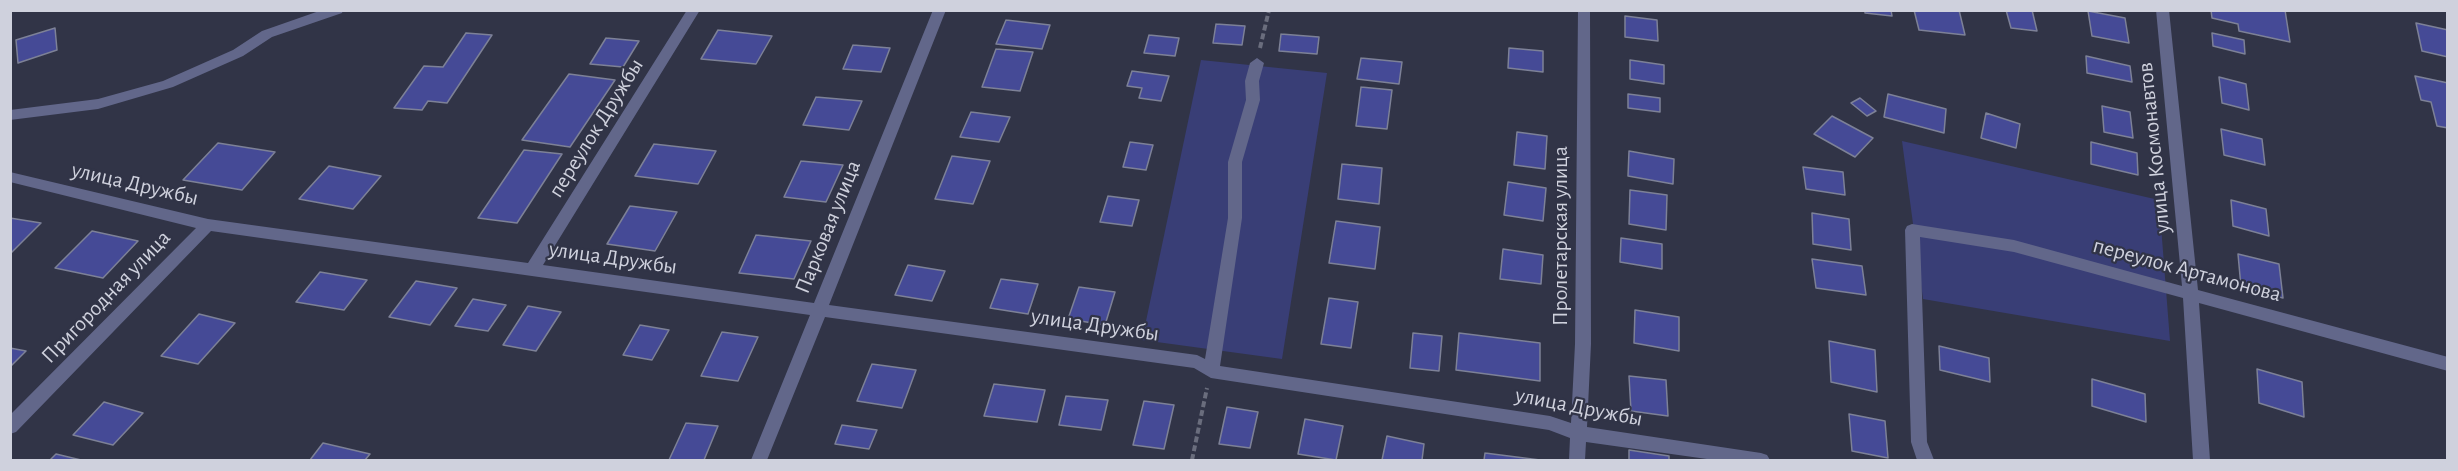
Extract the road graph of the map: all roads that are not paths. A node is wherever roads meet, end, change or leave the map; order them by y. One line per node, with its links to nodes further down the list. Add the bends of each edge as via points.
1 (337, 10): 7 (street, via 267,34 168,84 98,104)
2 (694, 10): 10 (street, переулок Дружбы)
3 (940, 10): 12 (street, Парковая улица)
4 (1584, 10): 16 (street, Пролетарская улица, via 1583,344)
5 (2162, 10): 11 (street, улица Космонавтов)
6 (1257, 63): 14 (street, via 1253,99 1235,162 1235,218)
7 (10, 115)
8 (10, 177): 9 (street, улица Дружбы)
9 (208, 225): 10 (street, улица Дружбы); 15 (street, Пригородная улица)
10 (533, 269): 12 (street, улица Дружбы)
11 (2191, 294): 13 (street, переулок Артамонова); 20 (street, переулок Артамонова, via 2014,246 1912,230 1919,442); 21 (street, улица Космонавтов)
12 (819, 310): 14 (street, улица Дружбы, via 1197,362); 17 (street, Парковая улица)
13 (2448, 364)
14 (1211, 371): 16 (street, улица Дружбы, via 1550,423)
15 (10, 427)
16 (1577, 433): 18 (street, Пролетарская улица); 19 (street, улица Дружбы)
17 (759, 460)
18 (1577, 460)
19 (1761, 460)
20 (1925, 460)
21 (2201, 460)

